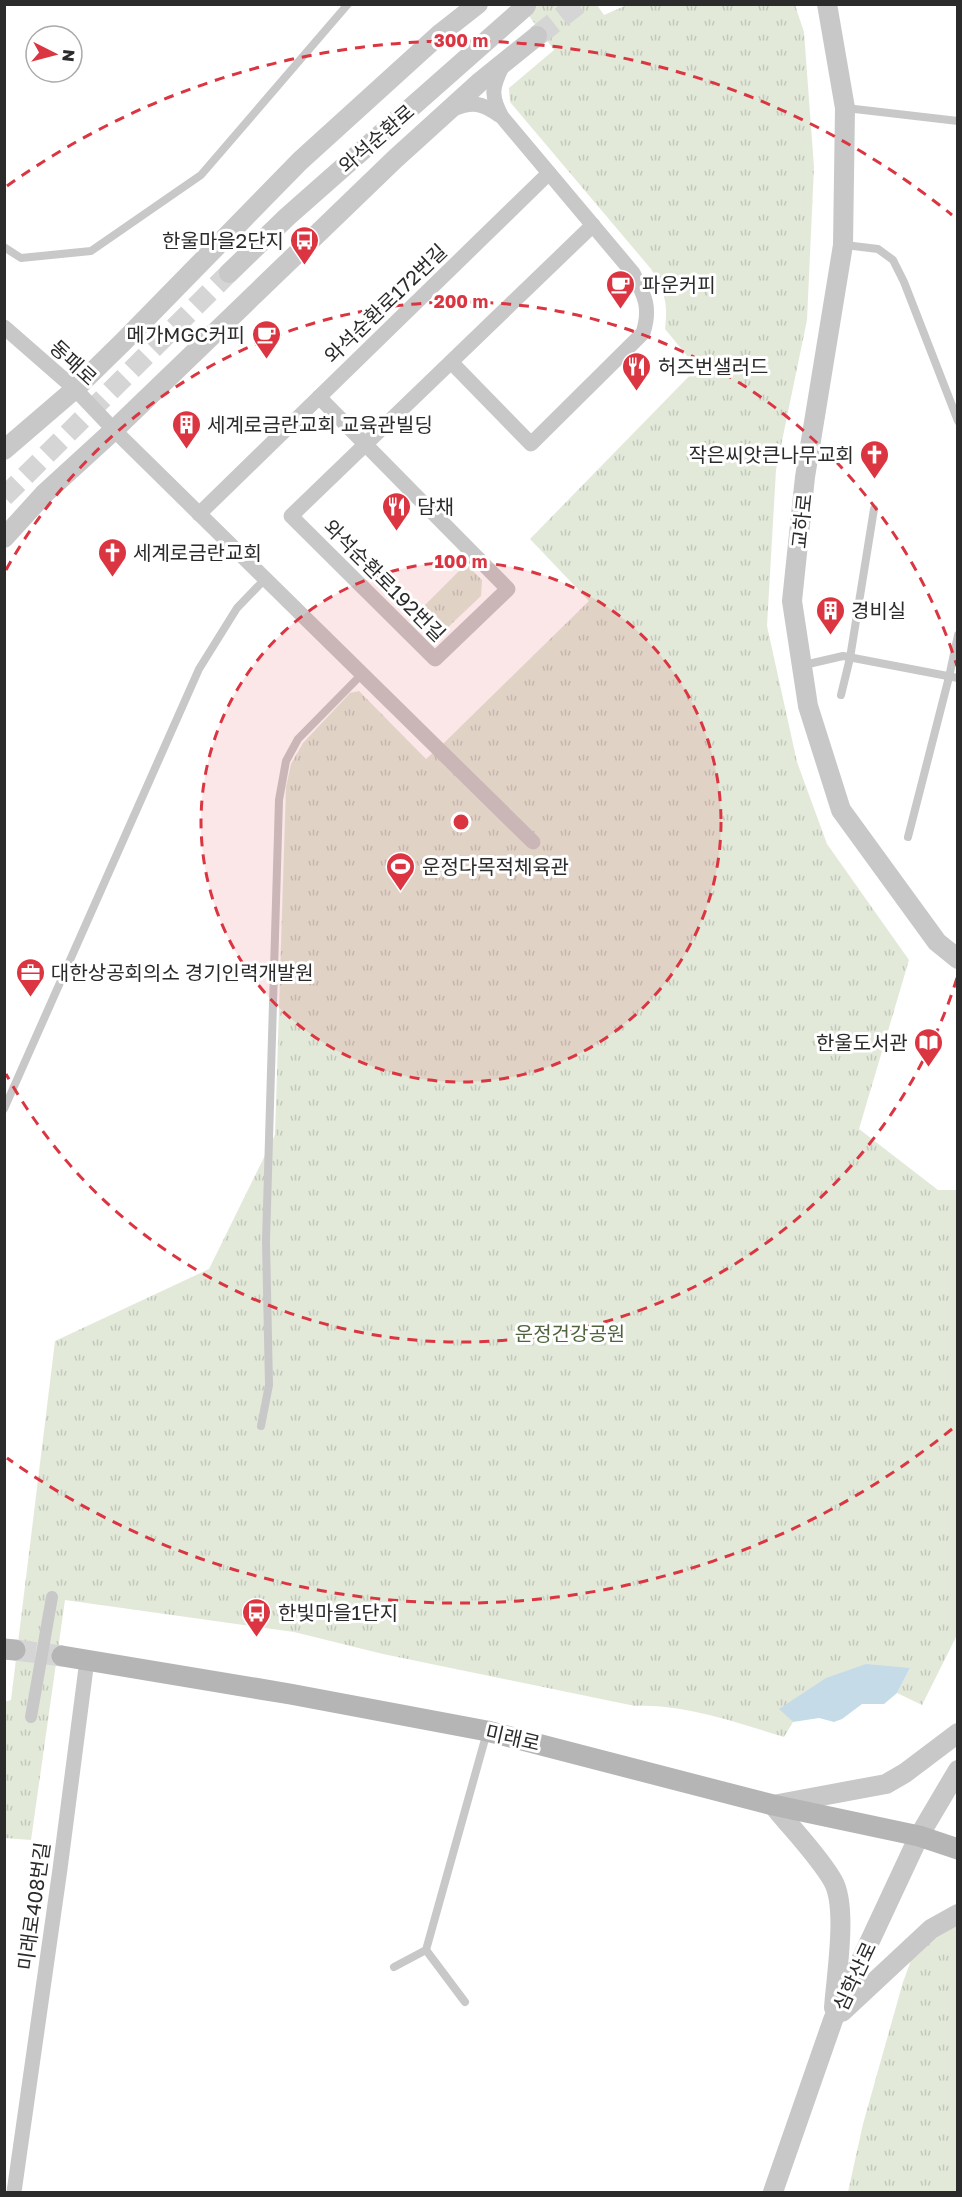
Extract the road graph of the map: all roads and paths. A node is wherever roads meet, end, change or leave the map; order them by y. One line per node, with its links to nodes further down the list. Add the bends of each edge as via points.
1 (348, 4): 14 (lane, via 201,175 91,251 21,258)
2 (478, 4): 18 (street, via 300,160)
3 (827, 4): 7 (street, 교하로)
4 (526, 6): 15 (street, 와석순환로)
5 (537, 36): 6 (street)
6 (503, 64): 8 (street); 9 (street, via 495,82 493,101)
7 (845, 108): 10 (lane); 13 (street, 교하로)
8 (450, 110): 9 (street, via 468,103 486,106); 21 (street)
9 (502, 117): 11 (street)
10 (957, 121)
11 (549, 173): 12 (street); 19 (street, 와석순환로172번길)
12 (593, 225): 17 (street, 와석순환로192번길); 17 (street, via 633,273 645,296 648,318 643,333 531,444)
13 (843, 245): 20 (lane, via 878,249 893,260); 30 (street, 교하로, via 805,477 792,601)
14 (4, 247)
15 (229, 273)
16 (4, 327): 18 (street, 동패로)
17 (451, 362): 22 (street, 와석순환로192번길)
18 (75, 389): 21 (street, 동패로); 23 (street)
19 (319, 397): 22 (street, 와석순환로192번길); 25 (street, 와석순환로172번길)
20 (957, 421)
21 (114, 430): 25 (street); 26 (street, via 44,494)
22 (365, 444): 22 (street, 와석순환로192번길, via 291,516 435,659 508,589)
23 (4, 450)
24 (874, 509): 29 (lane)
25 (199, 514): 27 (street)
26 (4, 538)
27 (266, 579): 31 (street); 37 (lane, via 237,608 199,669)
28 (957, 635): 32 (lane)
29 (850, 658): 30 (lane); 32 (lane); 33 (lane)
30 (802, 665): 36 (street, 교하로, via 808,706 841,810 937,942)
31 (362, 674): 35 (street); 38 (lane, via 298,739 286,761 279,800 267,1230 269,1385)
32 (953, 678): 34 (lane)
33 (841, 695)
34 (908, 837)
35 (533, 842)
36 (957, 959)
37 (4, 1109)
38 (261, 1426)
39 (52, 1597): 42 (street)
40 (62, 1656): 41 (main road, 미래로)
41 (87, 1660): 43 (main road, 미래로); 54 (street, 미래로408번길)
42 (31, 1717)
43 (487, 1731): 46 (main road, 미래로); 50 (lane)
44 (957, 1733): 46 (street, via 886,1784)
45 (957, 1770): 47 (street, 심학산로)
46 (773, 1805): 47 (main road, 미래로); 53 (street, via 834,1882 841,1918)
47 (919, 1836): 48 (main road, 미래로); 53 (street, 심학산로)
48 (957, 1849)
49 (957, 1914): 53 (street, via 932,1929)
50 (426, 1950): 51 (lane); 52 (lane)
51 (394, 1967)
52 (465, 2002)
53 (833, 2020): 55 (street, 심학산로)
54 (14, 2193)
55 (772, 2193)

